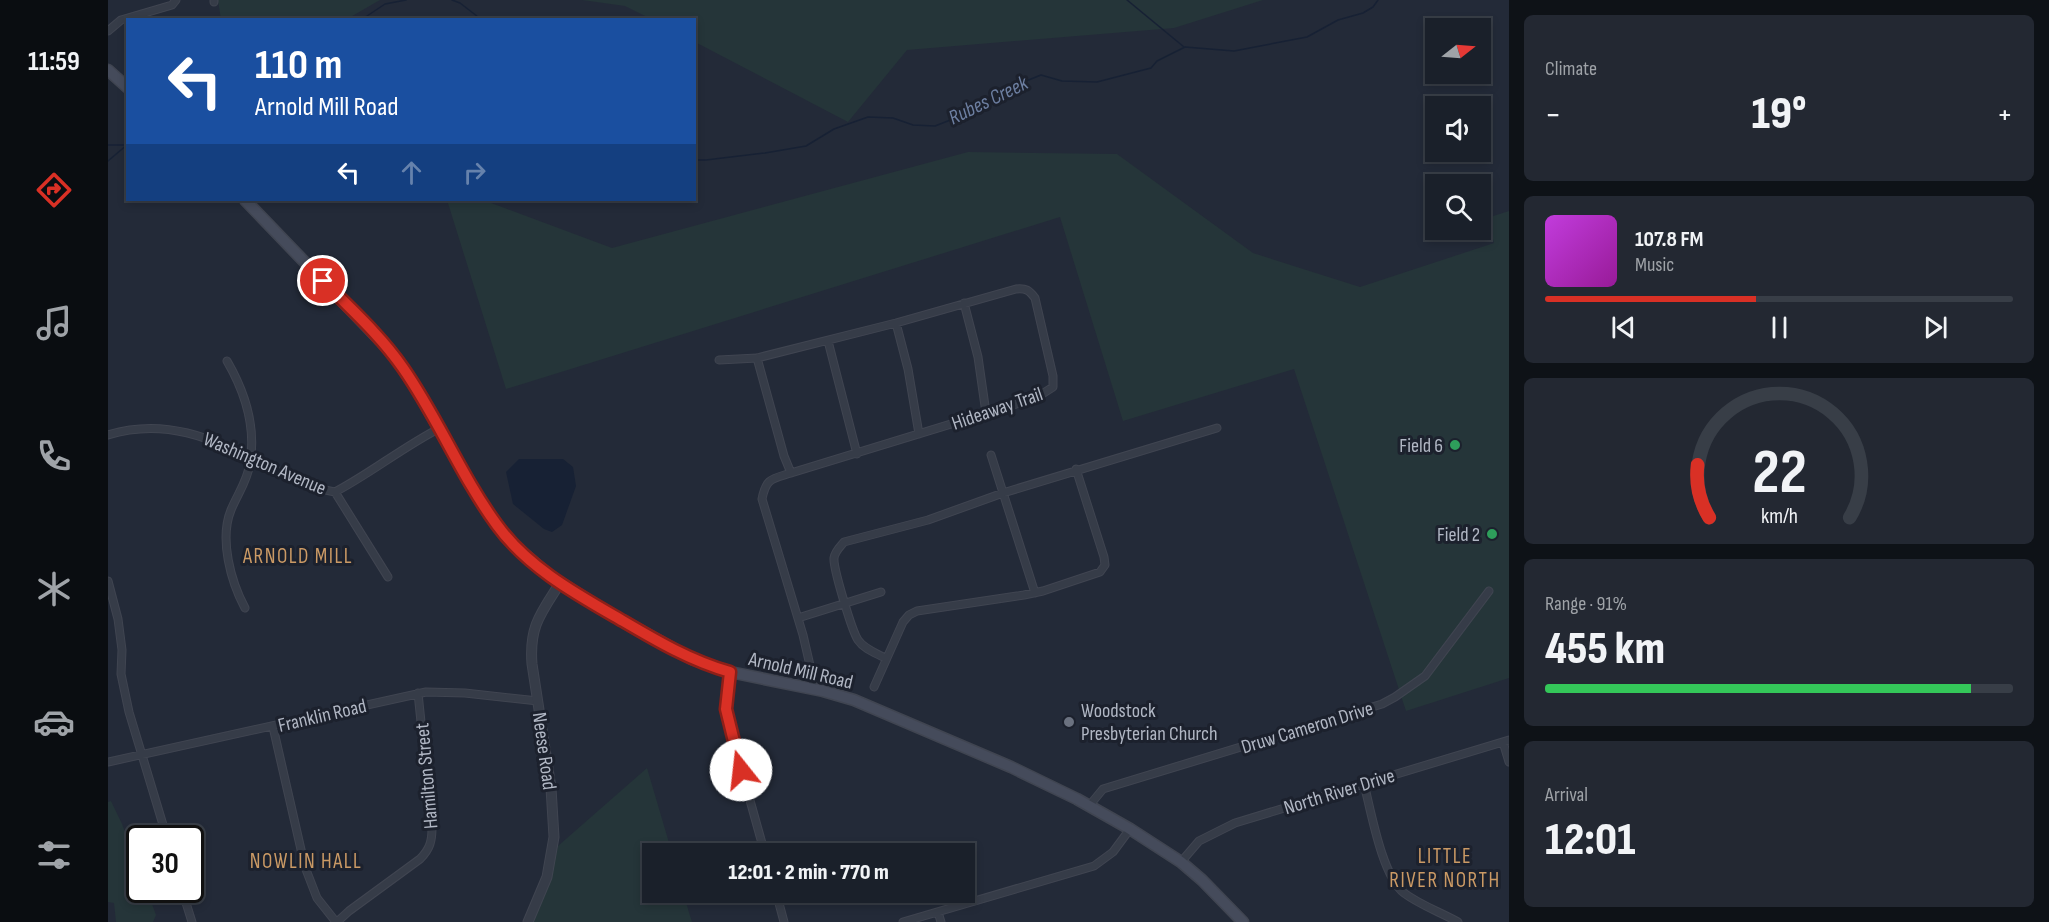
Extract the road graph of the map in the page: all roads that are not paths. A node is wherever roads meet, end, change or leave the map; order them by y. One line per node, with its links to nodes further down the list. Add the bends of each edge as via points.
1 (176, 0): 2 (street, via 172,5)
2 (128, 18)
3 (126, 19): 4 (street)
4 (108, 31)
5 (108, 70): 6 (main road)
6 (126, 86)
7 (246, 201): 15 (main road, Arnold Mill Road, via 393,354)
8 (964, 303): 9 (street, Hideaway Trail); 14 (street, via 978,357); 14 (street, Hideaway Trail, via 1016,289 1030,292 1035,298 1053,376 1053,387 1036,398)
9 (896, 323): 10 (street, Hideaway Trail); 18 (street)
10 (828, 341): 11 (street, Hideaway Trail); 19 (street)
11 (757, 358): 12 (street, Hideaway Trail); 23 (street)
12 (719, 360)
13 (227, 361): 21 (street, via 250,420)
14 (986, 413): 18 (street, Hideaway Trail)
15 (440, 428): 24 (street, Washington Avenue); 28 (main road, Arnold Mill Road, via 497,525)
16 (1217, 428): 22 (street)
17 (108, 435): 21 (street, Washington Avenue, via 140,428 174,429)
18 (920, 435): 19 (street, Hideaway Trail)
19 (857, 454): 23 (street, Hideaway Trail)
20 (991, 454): 25 (street)
21 (251, 457): 24 (street, Washington Avenue); 33 (street, via 227,526 231,569)
22 (1076, 470): 25 (street); 31 (street, via 1105,565 1100,572)
23 (791, 473): 34 (street, Hideaway Trail, via 768,481 762,499)
24 (335, 492): 26 (street)
25 (1003, 492): 31 (street); 32 (street, via 928,520 844,542 834,558)
26 (388, 577)
27 (108, 581): 43 (street, via 120,630 123,684)
28 (560, 583): 36 (main road, Arnold Mill Road, via 667,646); 40 (street, Neese Road, via 534,626 531,652)
29 (1489, 591): 47 (street, Druw Cameron Drive, via 1425,676 1382,704 1103,789)
30 (881, 592): 32 (street)
31 (1035, 592): 35 (street, via 917,611 903,622)
32 (846, 604): 34 (street); 35 (street, via 857,639)
33 (245, 608)
34 (798, 618): 38 (street)
35 (885, 658): 37 (street)
36 (730, 672): 38 (main road, Arnold Mill Road); 50 (street, via 727,718)
37 (874, 687)
38 (813, 689): 47 (main road, Arnold Mill Road, via 901,719)
39 (418, 693): 40 (street, Franklin Road, via 465,693); 41 (street, Franklin Road); 56 (street, Hamilton Street, via 432,828 429,849)
40 (538, 701): 57 (street, Neese Road, via 555,837 547,877)
41 (273, 727): 43 (street, Franklin Road); 56 (street, via 305,867 317,898)
42 (1506, 741): 45 (street); 46 (street, North River Drive)
43 (142, 754): 44 (street, Franklin Road); 48 (street)
44 (108, 762)
45 (1509, 762)
46 (1364, 784): 51 (street, North River Drive, via 1218,830 1199,841); 62 (street, via 1385,861 1397,886)
47 (1089, 806): 49 (main road, Arnold Mill Road)
48 (163, 825)
49 (1130, 829): 51 (main road, Arnold Mill Road); 54 (street, via 1113,852 1094,866)
50 (762, 843)
51 (1181, 862): 61 (main road, Arnold Mill Road)
52 (186, 903): 55 (street)
53 (779, 903): 58 (street)
54 (938, 912): 59 (street); 60 (street)
55 (192, 922)
56 (337, 922)
57 (528, 922)
58 (784, 922)
59 (903, 922)
60 (941, 922)
61 (1243, 922)
62 (1458, 922)

